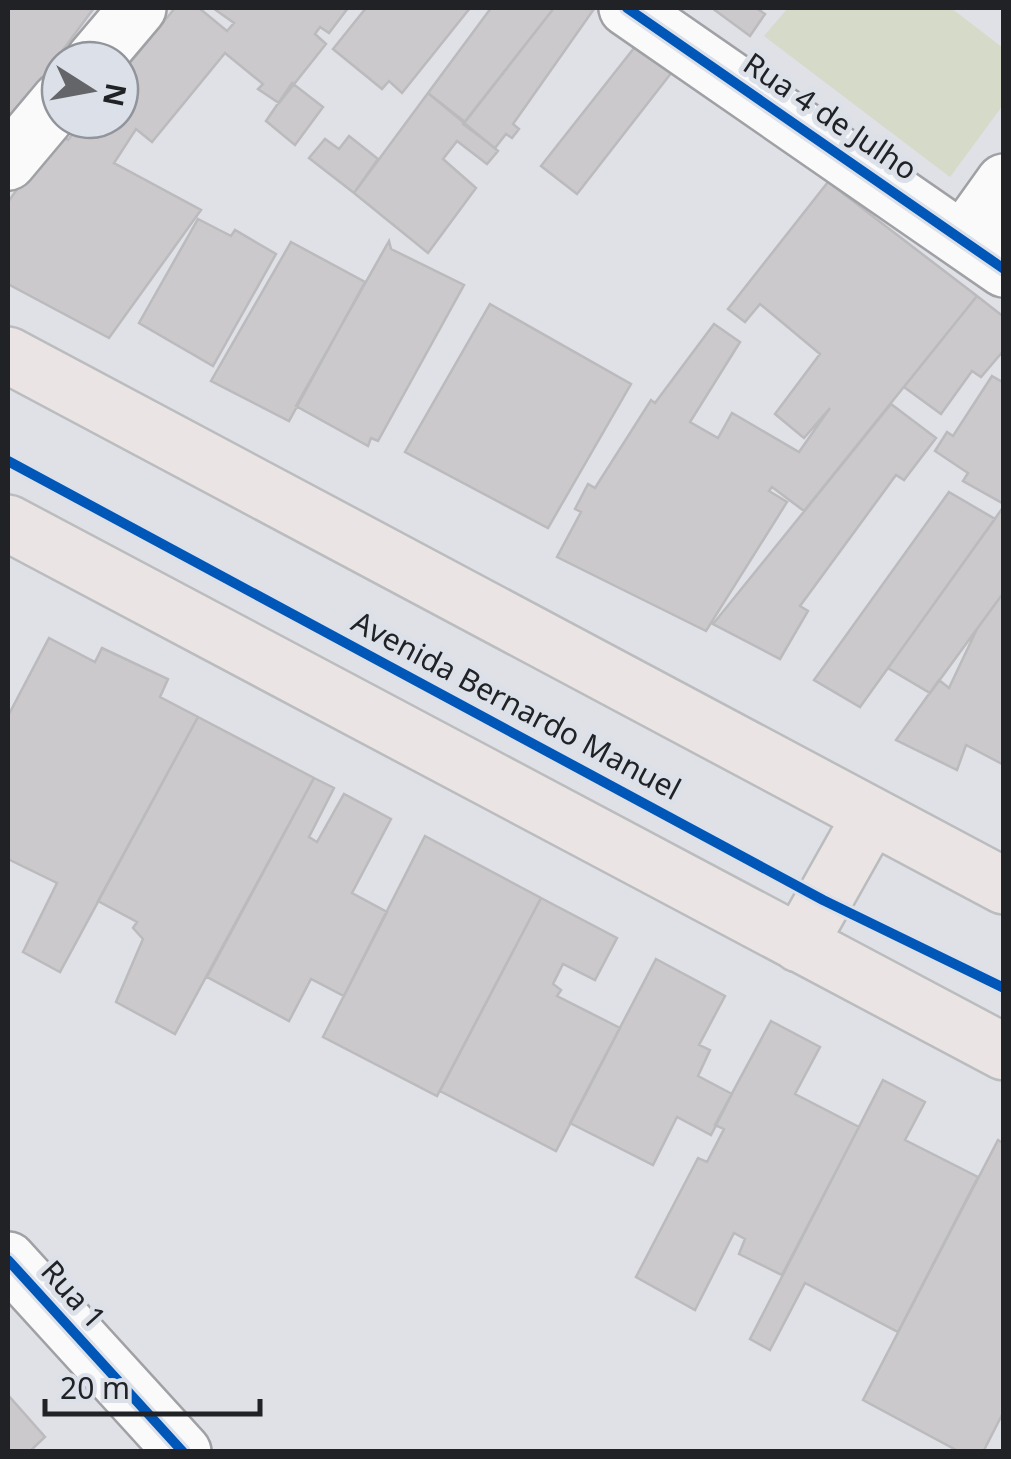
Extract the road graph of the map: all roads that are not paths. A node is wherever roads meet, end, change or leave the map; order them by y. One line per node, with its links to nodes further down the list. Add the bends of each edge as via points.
1 (138, 8): 3 (street)
2 (639, 11): 7 (street, Rua 4 de Julho)
3 (111, 40)
4 (40, 124): 5 (street)
5 (8, 162)
6 (1004, 182): 7 (street)
7 (984, 254)
8 (8, 355): 10 (main road)
9 (8, 522): 12 (main road)
10 (871, 816): 11 (main road); 12 (main road)
11 (1004, 886)
12 (799, 944): 13 (main road)
13 (1004, 1052)
14 (8, 1260): 15 (street, Rua 1)
15 (182, 1452)

